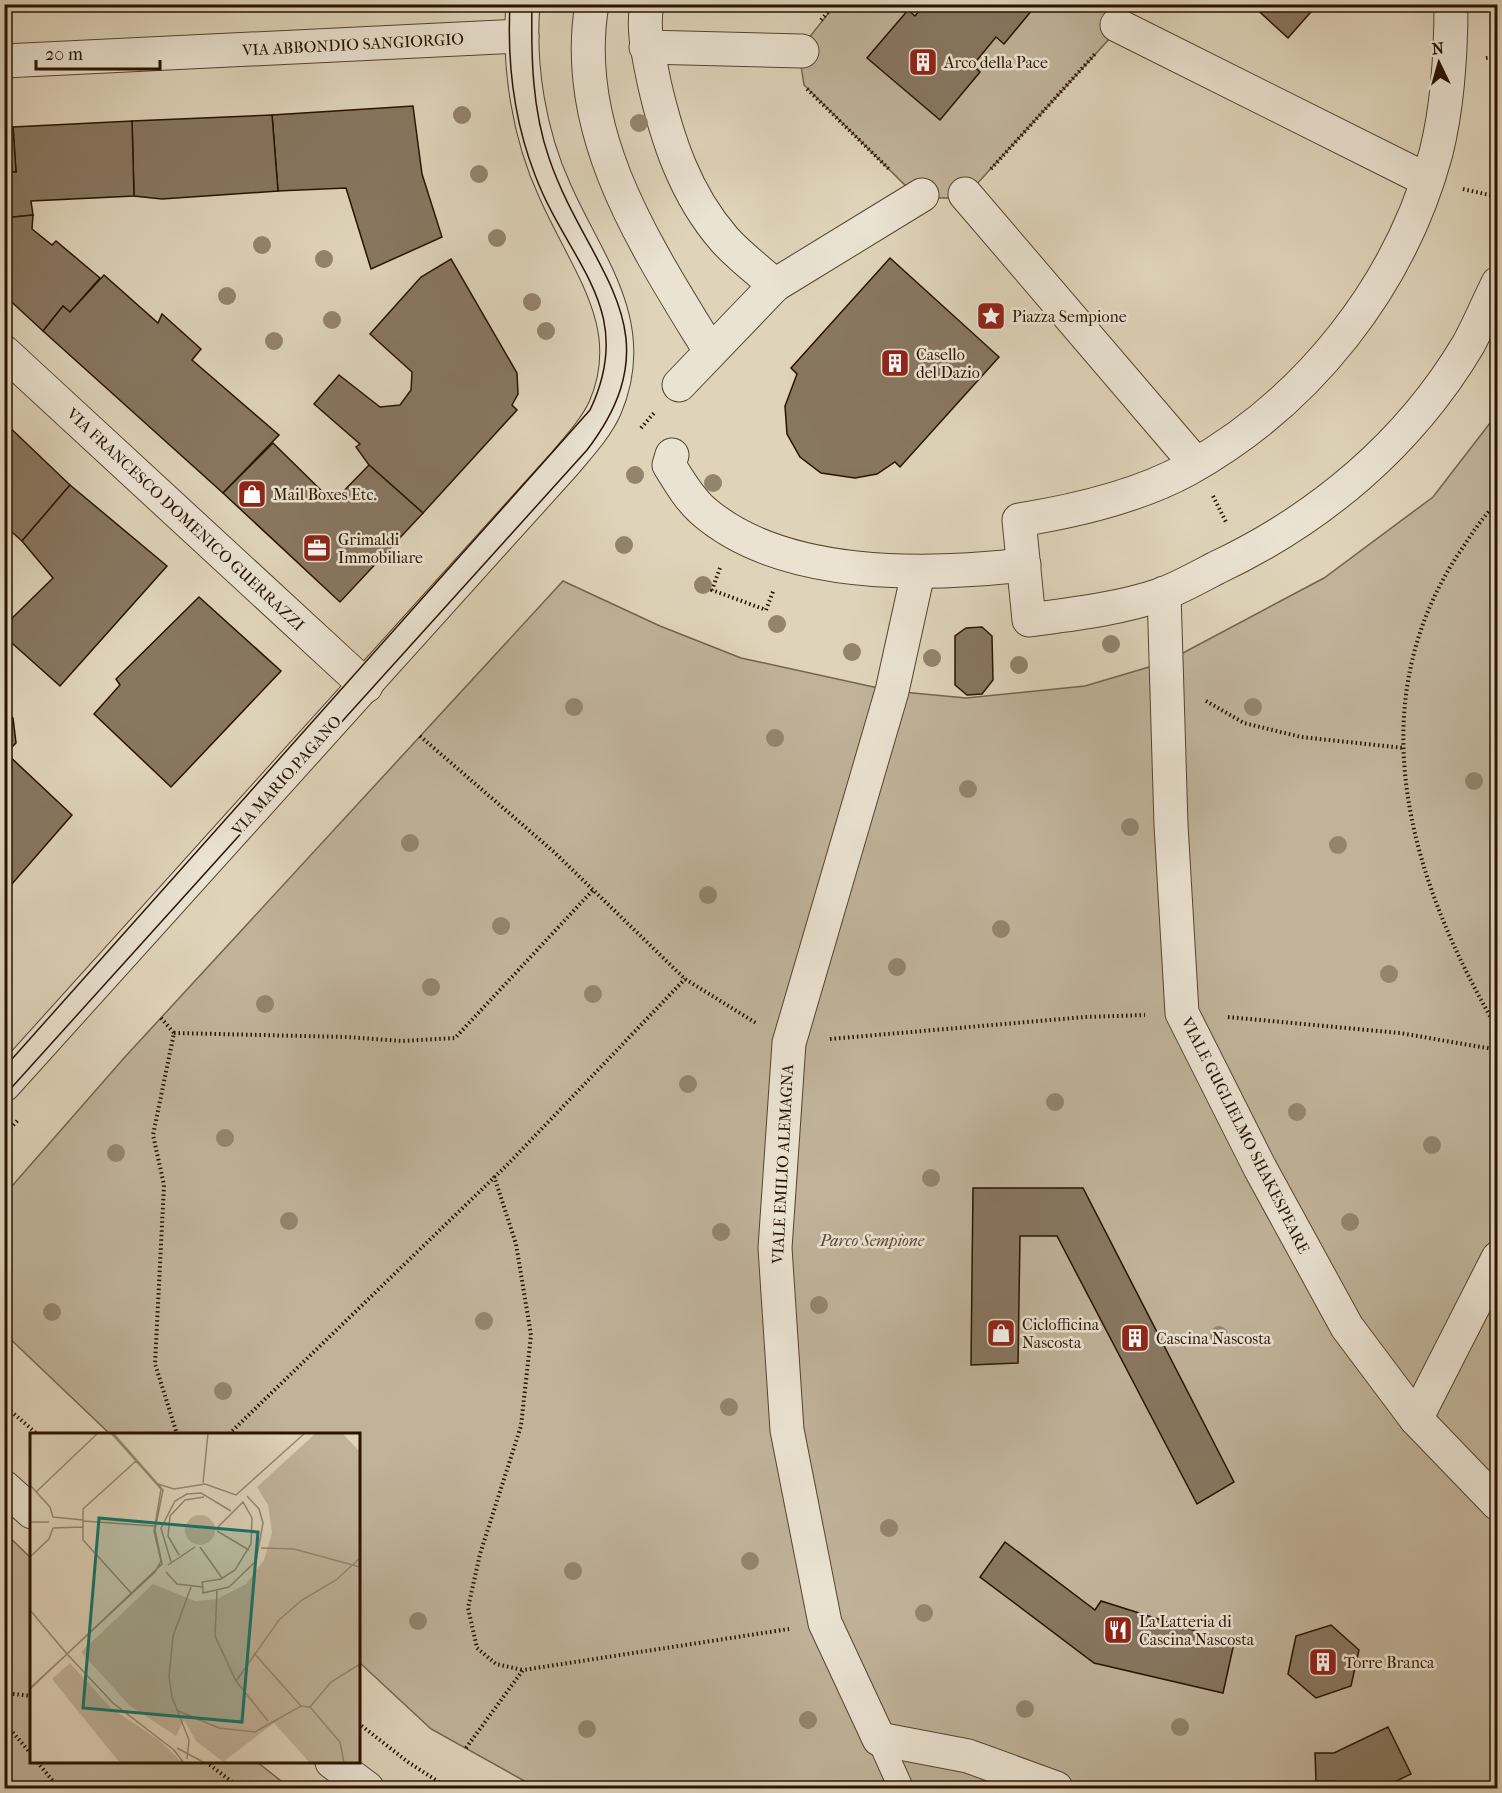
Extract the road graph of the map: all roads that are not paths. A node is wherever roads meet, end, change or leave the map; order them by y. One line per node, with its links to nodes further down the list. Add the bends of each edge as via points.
1 (592, 4): 14 (street, via 589,72 603,148 616,183)
2 (646, 4): 6 (street)
3 (1452, 4): 9 (street, via 1442,122)
4 (523, 20): 8 (street, VIA ABBONDIO SANGIORGIO); 22 (street, VIA MARIO PAGANO, via 527,95 542,159 615,317 614,378 605,407 566,464)
5 (1117, 25): 9 (street)
6 (646, 47): 7 (street); 13 (street, via 664,123 677,163 696,201 725,240)
7 (802, 51)
8 (4, 61)
9 (1427, 180): 18 (street, via 1409,229 1386,274 1343,337 1272,410)
10 (965, 194): 18 (street)
11 (922, 195): 13 (street)
12 (1497, 283): 21 (street, via 1468,344 1419,414 1358,477 1318,511 1243,556)
13 (775, 285): 14 (street)
14 (710, 351): 16 (street)
15 (4, 352): 22 (street, VIA FRANCESCO DOMENICO GUERRAZZI)
16 (680, 385)
17 (672, 456): 20 (street, via 669,465 683,488 702,510 735,532 803,558)
18 (1196, 464): 19 (street, via 1118,498 1019,520)
19 (1024, 565): 20 (street); 21 (street, via 1029,620 1107,609)
20 (918, 573): 29 (street, VIALE EMILIO ALEMAGNA, via 892,691 789,1043 775,1248 787,1430 825,1623)
21 (1164, 593): 25 (street, VIALE GUGLIELMO SHAKESPEARE, via 1182,1013 1260,1168 1347,1327)
22 (366, 686): 23 (street, VIA MARIO PAGANO)
23 (4, 1085)
24 (1497, 1258): 25 (street)
25 (1416, 1419): 27 (street, VIALE GUGLIELMO SHAKESPEARE)
26 (4, 1487): 28 (street)
27 (1497, 1504)
28 (30, 1510)
29 (879, 1738): 32 (lane, VIALE EMILIO ALEMAGNA); 33 (street, via 968,1756)
30 (335, 1763): 31 (street)
31 (367, 1788)
32 (901, 1788)
33 (1056, 1788)

